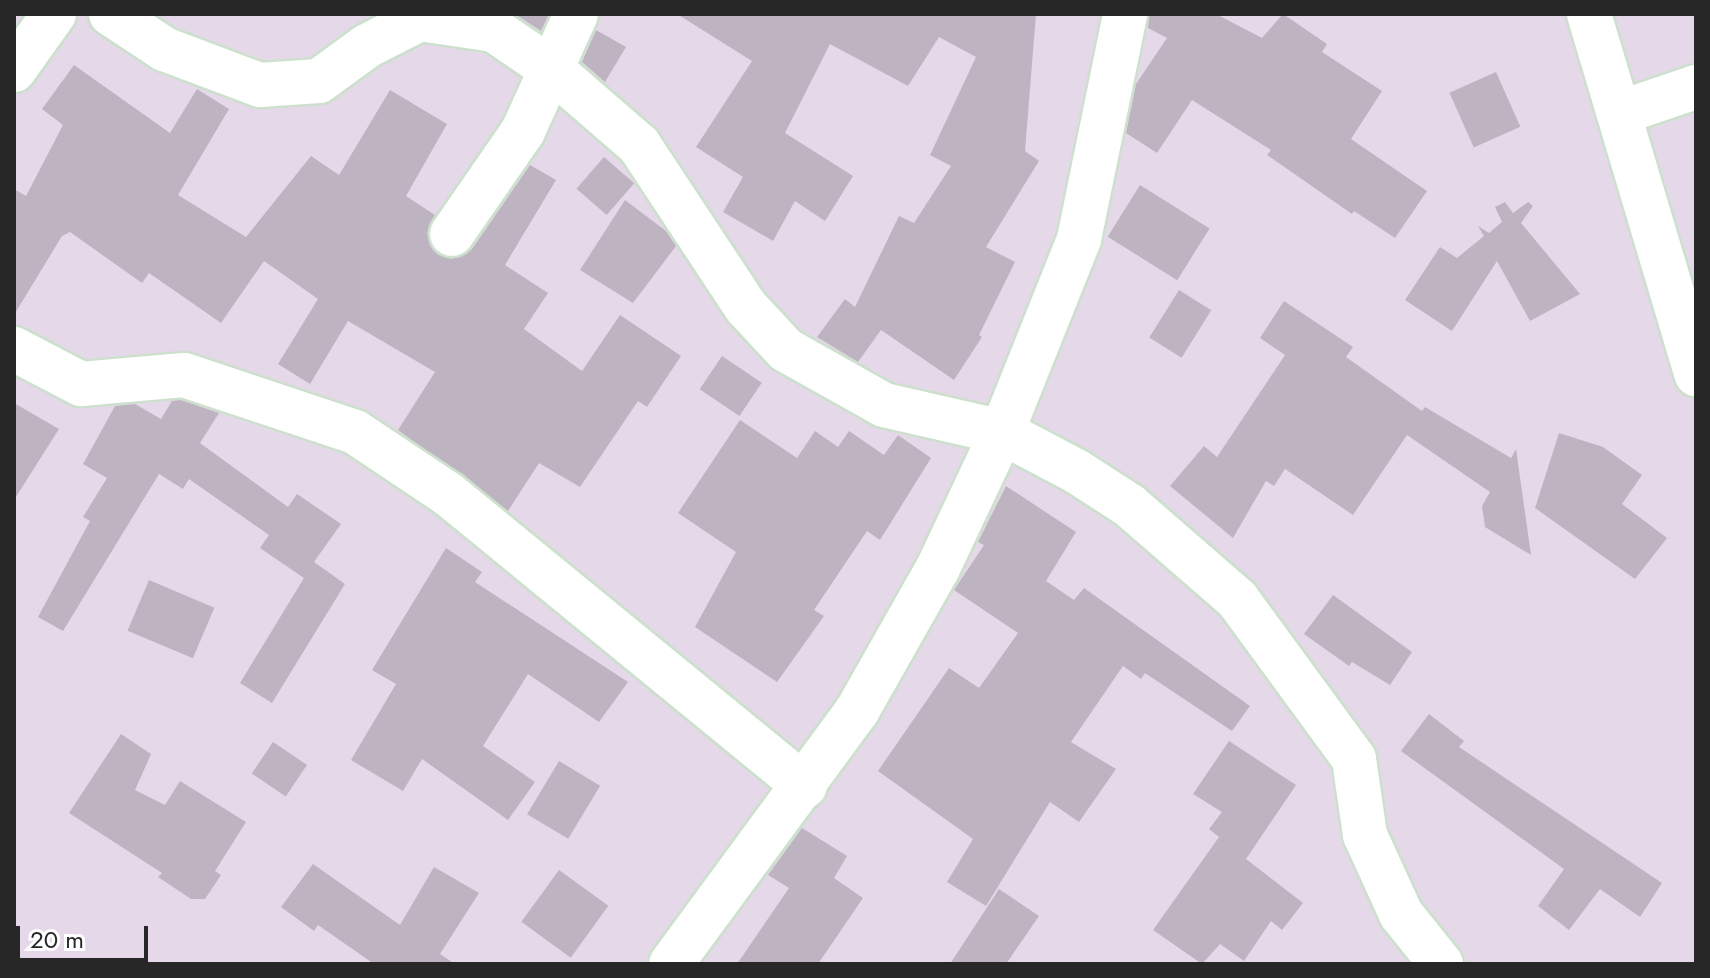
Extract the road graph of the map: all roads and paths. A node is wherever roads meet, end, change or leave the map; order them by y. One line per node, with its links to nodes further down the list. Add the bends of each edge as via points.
1 (54, 14): 7 (street)
2 (111, 14): 6 (street, via 164,49 260,85 319,81 367,46 420,19 494,30)
3 (576, 14): 6 (street)
4 (1125, 14): 13 (street, via 1079,239)
5 (1589, 14): 9 (street)
6 (550, 68): 10 (street, via 523,131); 13 (street, via 639,145 746,307 786,350 884,405)
7 (14, 70)
8 (1696, 87): 9 (street)
9 (1619, 113): 12 (street)
10 (452, 234)
11 (14, 349): 14 (street, via 81,384 184,375 355,432 448,494)
12 (1696, 374)
13 (1002, 432): 14 (street, via 931,581 857,711); 16 (street, via 1130,506 1237,599 1354,759 1365,835 1401,914)
14 (805, 786): 15 (street)
15 (671, 964)
16 (1441, 964)

